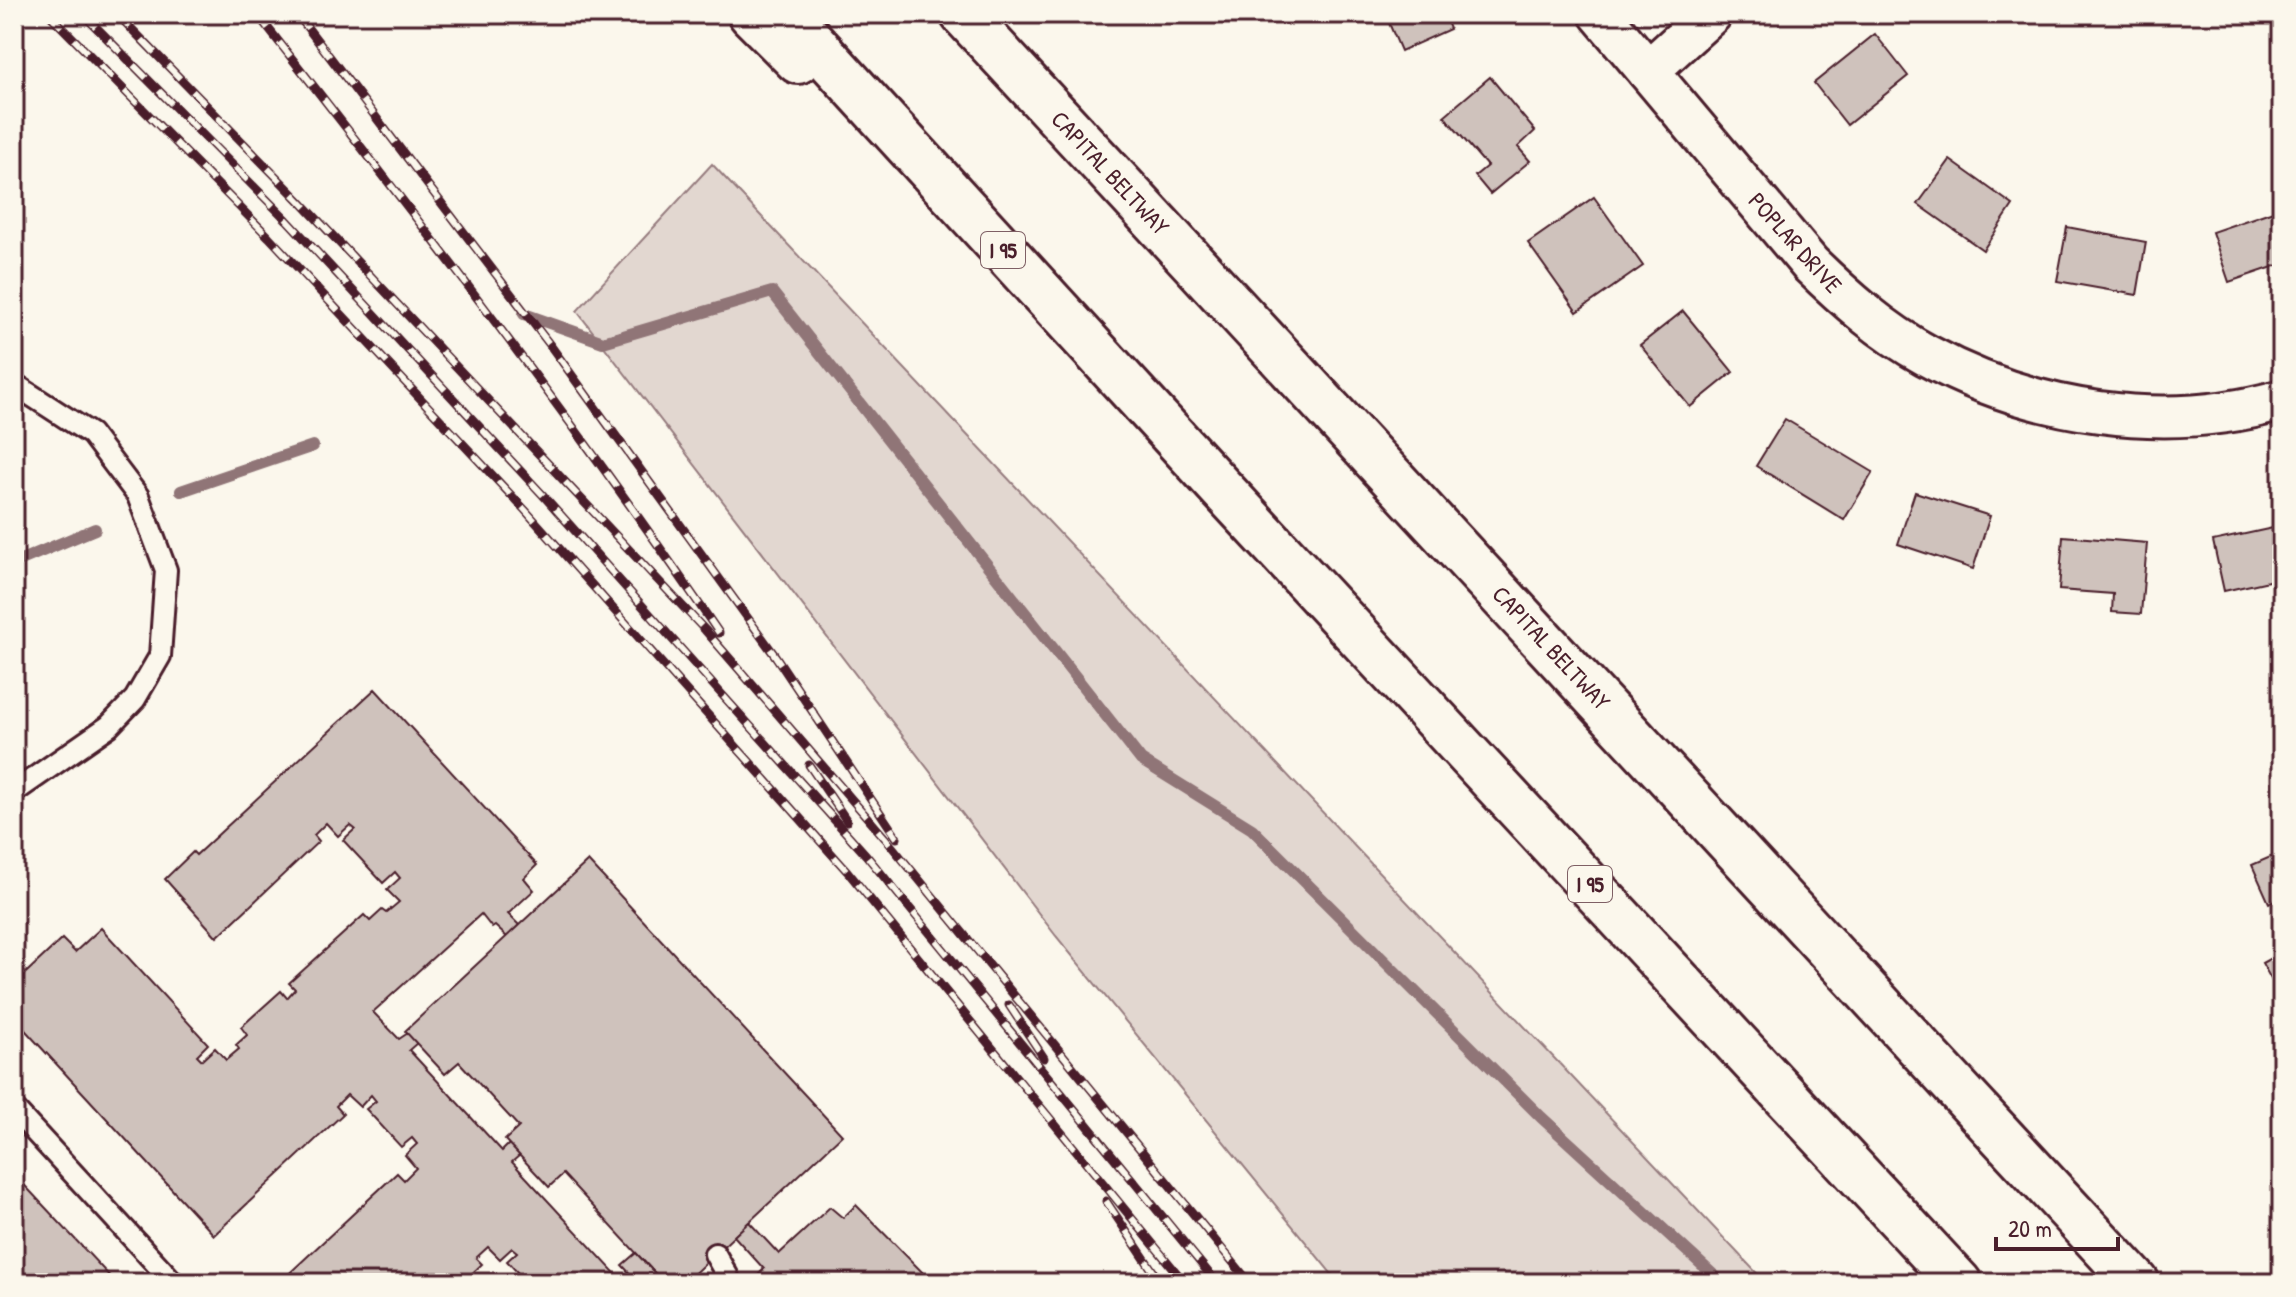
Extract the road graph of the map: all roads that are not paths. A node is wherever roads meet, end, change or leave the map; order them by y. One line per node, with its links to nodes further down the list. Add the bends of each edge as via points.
1 (751, 14): 9 (highway)
2 (787, 14): 9 (highway, I 95)
3 (966, 14): 16 (highway, CAPITAL BELTWAY)
4 (1600, 14): 6 (street, POPLAR DRIVE)
5 (1711, 14): 6 (street)
6 (1648, 71): 8 (street, POPLAR DRIVE, via 1810,264 1847,299 1924,354 2025,397 2096,412 2199,414)
7 (14, 384): 10 (lane, via 91,434 138,496 166,570 160,656 135,699 109,726)
8 (2282, 400)
9 (1219, 486): 15 (highway, I 95)
10 (14, 792)
11 (14, 1109): 13 (lane)
12 (715, 1254): 14 (lane)
13 (174, 1283)
14 (728, 1283)
15 (1959, 1283)
16 (2137, 1283)

